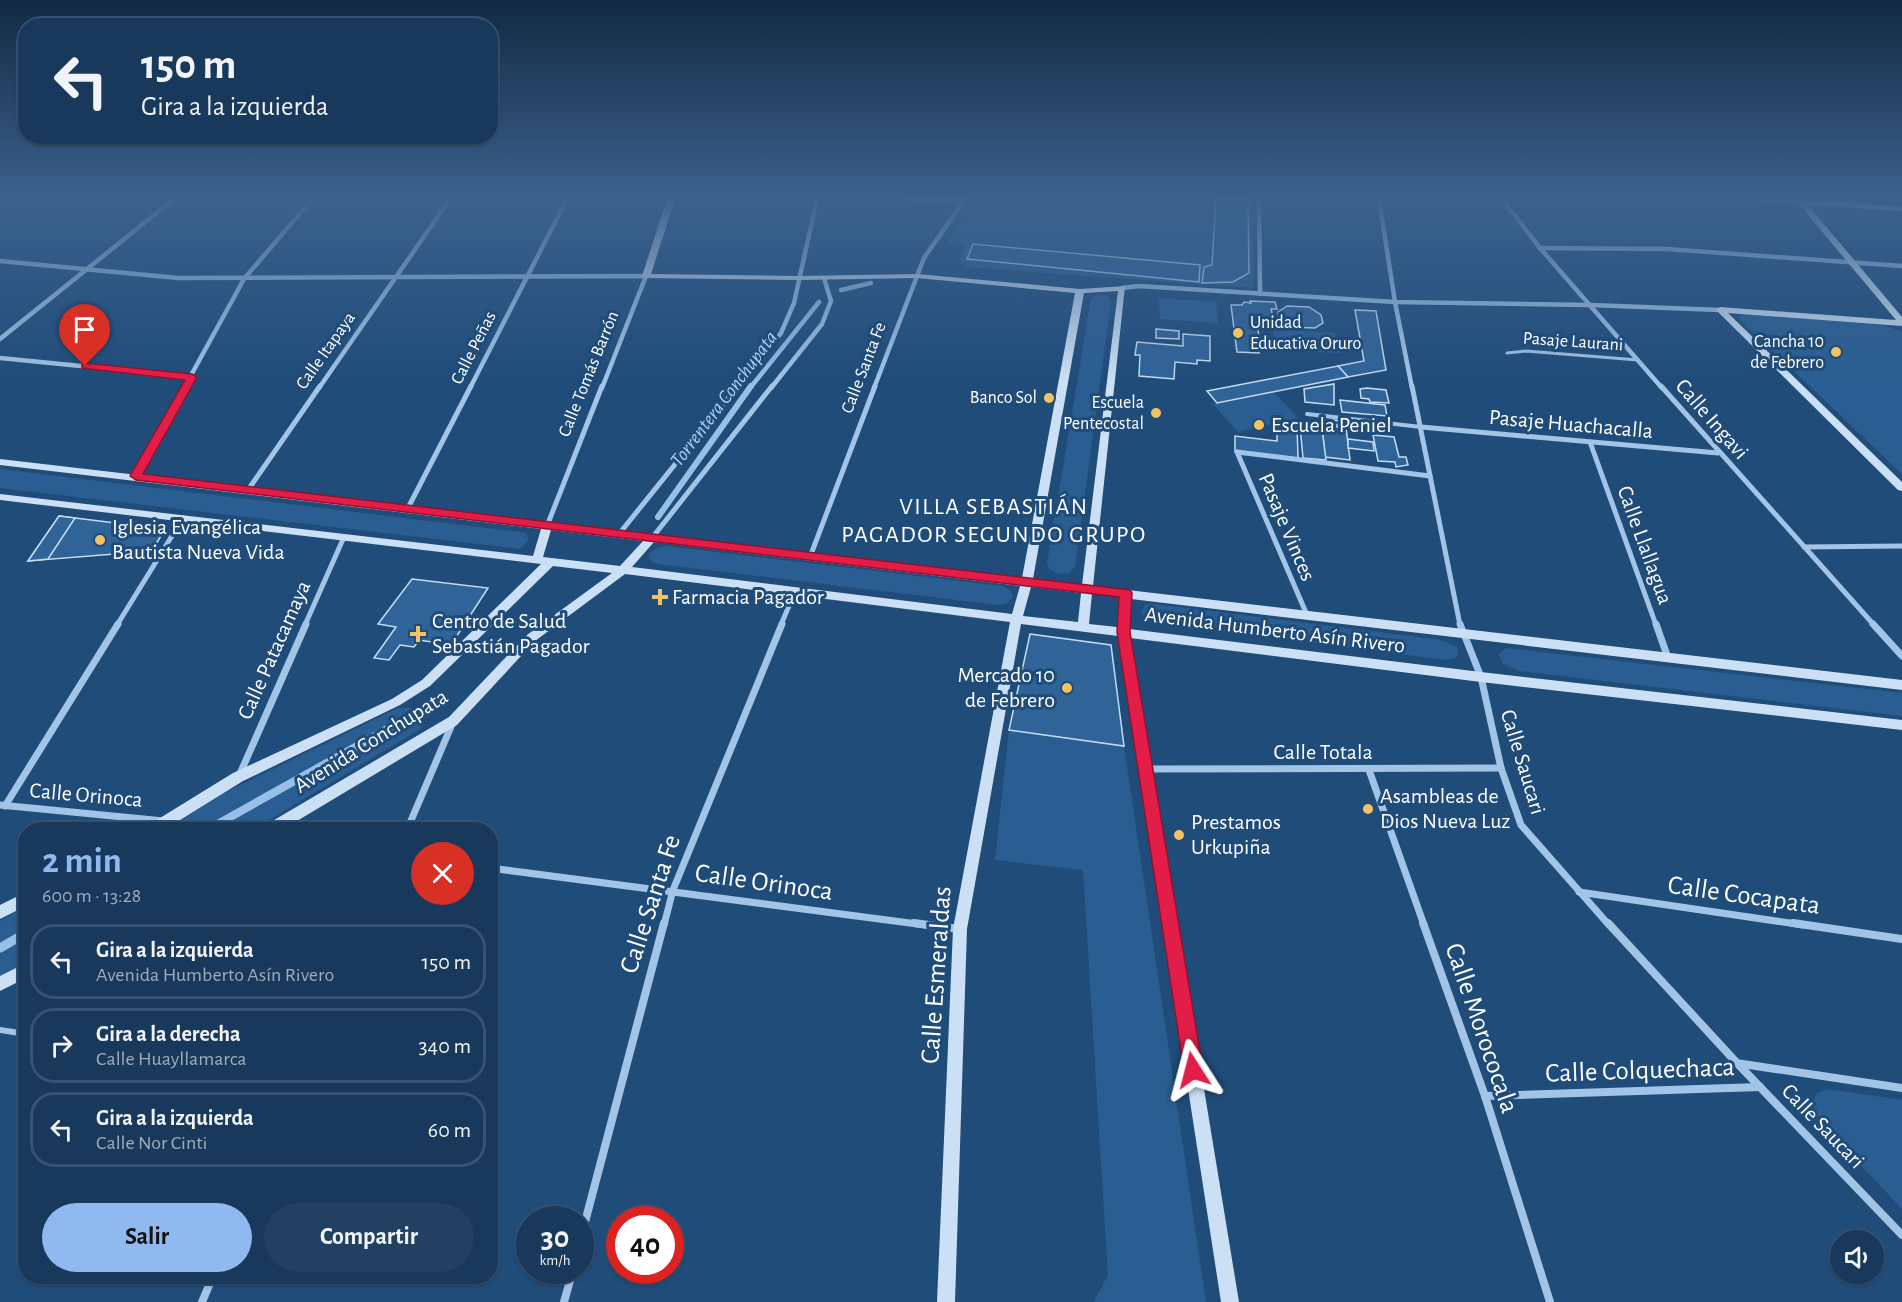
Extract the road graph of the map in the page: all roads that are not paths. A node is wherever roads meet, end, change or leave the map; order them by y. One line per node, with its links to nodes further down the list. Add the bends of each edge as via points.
1 (100, 260): 15 (street)
2 (260, 260): 21 (street)
3 (407, 260): 22 (street, Calle Itapaya)
4 (535, 260): 16 (street, Calle Peñas)
5 (651, 260): 17 (street, Calle Tomás Barrón)
6 (803, 260): 19 (street)
7 (923, 260): 18 (street, Calle Santa Fe)
8 (1260, 260): 25 (street)
9 (1388, 260): 26 (street, Calle Saucari)
10 (1550, 260): 27 (street, Calle Ingavi)
11 (1820, 260): 13 (street)
12 (0, 261): 15 (street)
13 (1852, 262): 14 (street); 29 (street)
14 (1902, 266)
15 (87, 270): 21 (street); 30 (street)
16 (526, 276): 17 (street); 22 (street); 45 (street, Calle Peñas)
17 (646, 276): 19 (street); 47 (street, Calle Tomás Barrón)
18 (917, 276): 20 (street); 24 (street); 53 (street, Calle Santa Fe)
19 (799, 278): 20 (street); 48 (street, via 794,303 781,333)
20 (824, 278): 50 (street, Avenida Conchupata, via 831,300 822,324)
21 (244, 279): 22 (street); 34 (street)
22 (394, 279): 43 (street, Calle Itapaya)
23 (1122, 288): 24 (street); 25 (street); 58 (street)
24 (1080, 291): 57 (street, Calle Esmeraldas)
25 (1260, 294): 26 (street)
26 (1395, 302): 27 (street); 36 (street, Calle Saucari)
27 (1591, 305): 28 (street); 33 (street, Calle Ingavi)
28 (1720, 310): 29 (street); 42 (street)
29 (1902, 322)
30 (0, 339)
31 (1507, 353): 33 (lane, Pasaje Laurani, via 1526,351)
32 (0, 358): 34 (street)
33 (1638, 360): 38 (street, Calle Ingavi)
34 (192, 377): 40 (street)
35 (1307, 414): 36 (lane)
36 (1421, 428): 37 (street, Pasaje Huachacalla); 41 (street, Calle Saucari)
37 (1590, 442): 38 (street, Pasaje Huachacalla); 67 (street, Calle Llallagua)
38 (1719, 453): 52 (street, Calle Ingavi)
39 (0, 462): 40 (street, Avenida Humberto Asín Rivero)
40 (136, 476): 43 (street, Avenida Humberto Asín Rivero)
41 (1430, 476): 61 (street, Pasaje Vinces, via 1237,452); 65 (street, Calle Saucari)
42 (1902, 488)
43 (248, 490): 45 (street, Avenida Humberto Asín Rivero)
44 (0, 497): 46 (street, Avenida Humberto Asín Rivero)
45 (407, 510): 47 (street, Avenida Humberto Asín Rivero)
46 (183, 518): 49 (street, Avenida Humberto Asín Rivero); 76 (street)
47 (547, 526): 48 (street, Avenida Humberto Asín Rivero); 54 (street)
48 (619, 534): 50 (street, Avenida Humberto Asín Rivero)
49 (344, 537): 54 (street, Avenida Humberto Asín Rivero); 75 (street, Calle Patacamaya)
50 (652, 538): 53 (street, Avenida Humberto Asín Rivero); 56 (street, Avenida Conchupata)
51 (1902, 546): 52 (street)
52 (1804, 547): 66 (street, Calle Ingavi)
53 (810, 557): 57 (street, Avenida Humberto Asín Rivero)
54 (537, 560): 55 (street, Avenida Humberto Asín Rivero)
55 (551, 561): 56 (street, Avenida Humberto Asín Rivero); 75 (street, Avenida Conchupata, via 426,683 396,702)
56 (623, 570): 59 (street, Avenida Humberto Asín Rivero); 70 (street, Avenida Conchupata, via 531,638)
57 (1027, 581): 58 (street, Avenida Humberto Asín Rivero); 62 (street, Calle Esmeraldas)
58 (1086, 588): 60 (street, Avenida Humberto Asín Rivero); 63 (street)
59 (795, 591): 62 (street, Avenida Humberto Asín Rivero); 81 (street, Calle Santa Fe)
60 (1126, 593): 61 (street, Avenida Humberto Asín Rivero); 64 (street)
61 (1307, 615): 65 (street, Avenida Humberto Asín Rivero)
62 (1016, 619): 63 (street, Avenida Humberto Asín Rivero); 85 (street, Calle Esmeraldas)
63 (1083, 627): 64 (street, Avenida Humberto Asín Rivero)
64 (1123, 632): 68 (street, Avenida Humberto Asín Rivero); 73 (street)
65 (1462, 633): 67 (street, Avenida Humberto Asín Rivero); 68 (street, Calle Saucari)
66 (1902, 656)
67 (1669, 659): 69 (street, Avenida Humberto Asín Rivero)
68 (1481, 677): 71 (street, Avenida Humberto Asín Rivero); 72 (street, Calle Saucari)
69 (1902, 685)
70 (453, 721): 78 (street, Avenida Conchupata); 79 (street)
71 (1902, 725)
72 (1501, 768): 74 (street, Calle Totala); 82 (street, Calle Saucari, via 1521,825)
73 (1145, 769): 74 (street, Calle Totala); 102 (street)
74 (1369, 770): 94 (street, Calle Morococala)
75 (238, 777): 77 (street, Avenida Conchupata)
76 (3, 805): 77 (street, Calle Orinoca)
77 (168, 821)
78 (283, 822)
79 (411, 822)
80 (498, 869): 81 (street, Calle Orinoca)
81 (673, 890): 85 (street, Calle Orinoca); 95 (street, Calle Santa Fe)
82 (1579, 892): 86 (street, Calle Cocapata); 91 (street, Calle Saucari)
83 (18, 902): 84 (street)
84 (0, 912)
85 (960, 929): 101 (street, Calle Esmeraldas)
86 (1902, 939)
87 (18, 974): 88 (street)
88 (0, 984)
89 (0, 1030): 90 (lane)
90 (18, 1033)
91 (1736, 1062): 92 (street, Calle Saucari); 93 (street, Calle Colquechaca)
92 (1760, 1087): 94 (street, Calle Colquechaca); 96 (street, Calle Saucari)
93 (1902, 1088)
94 (1485, 1096): 103 (street, Calle Morococala)
95 (589, 1206)
96 (1902, 1235)
97 (210, 1284): 99 (street)
98 (569, 1284): 100 (street)
99 (202, 1302)
100 (564, 1302)
101 (946, 1302)
102 (1230, 1302)
103 (1550, 1302)

